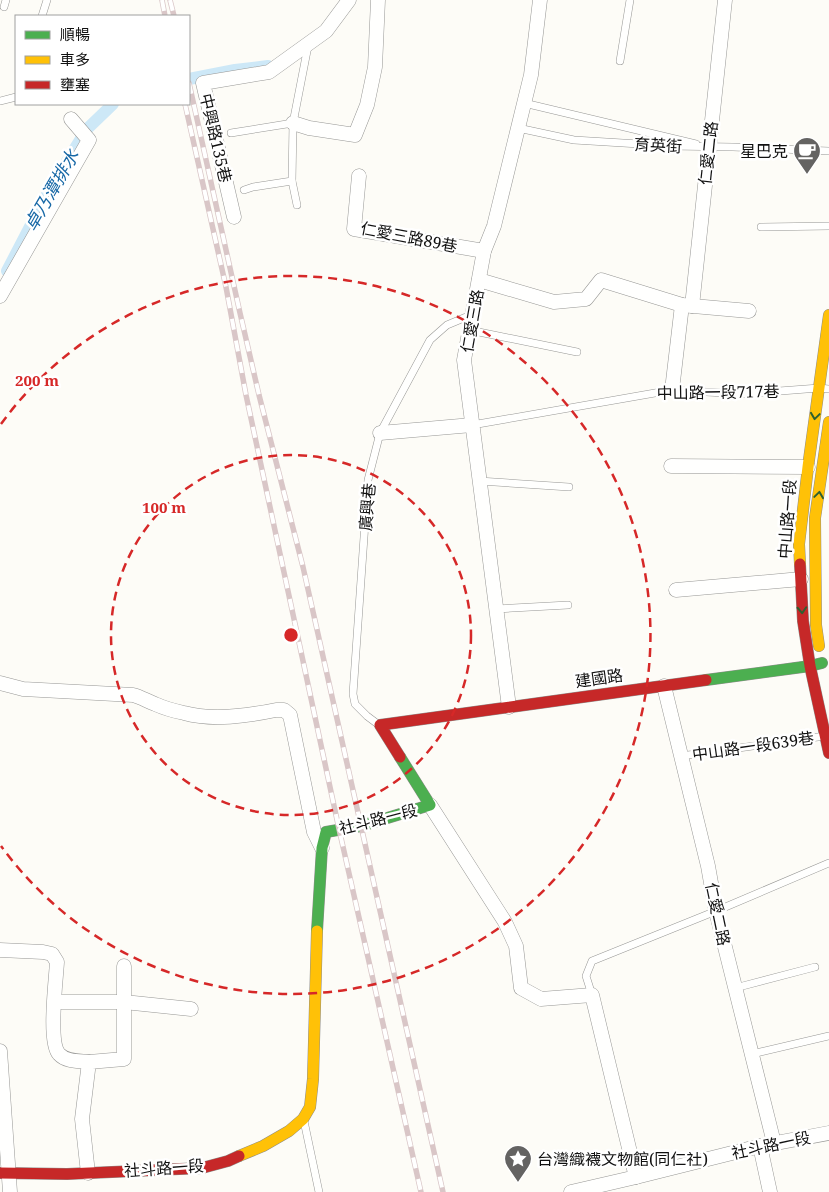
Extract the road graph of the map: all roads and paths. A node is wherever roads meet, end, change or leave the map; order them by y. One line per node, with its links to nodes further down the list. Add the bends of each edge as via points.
1 (47, 0): 7 (lane)
2 (349, 0): 8 (street, 中興路135巷, via 326,31)
3 (378, 0): 14 (street, via 375,67 367,105 355,135 309,128)
4 (540, 0): 12 (street, 仁愛三路, via 531,75)
5 (630, 0): 9 (lane)
6 (725, 0): 17 (street, 仁愛二路)
7 (42, 15)
8 (308, 45): 14 (lane); 23 (street, 中興路135巷, via 269,72 203,82)
9 (620, 62)
10 (15, 97): 11 (lane)
11 (0, 101)
12 (524, 103): 15 (street, 仁愛三路); 17 (lane)
13 (71, 119): 28 (street, via 89,140)
14 (293, 122): 16 (lane); 20 (lane)
15 (518, 128): 17 (lane, 育英街, via 574,140); 26 (street, 仁愛三路, via 494,226)
16 (231, 134)
17 (708, 147): 18 (lane, 育英街); 29 (street, 仁愛二路)
18 (829, 151)
19 (359, 176): 26 (street, 仁愛三路89巷, via 354,229)
20 (292, 181): 21 (lane); 22 (lane)
21 (244, 190)
22 (297, 205)
23 (234, 217)
24 (829, 226): 25 (lane)
25 (761, 227)
26 (484, 251): 27 (street, 仁愛三路)
27 (479, 280): 29 (street, via 554,302 586,299 601,280); 31 (street, 仁愛三路)
28 (0, 296)
29 (687, 306): 30 (street); 36 (street, 仁愛二路)
30 (749, 311)
31 (471, 315): 33 (street, 仁愛三路); 39 (lane, 廣興巷, via 447,325 430,340)
32 (829, 315): 35 (street, 中山路一段)
33 (469, 330): 34 (lane); 38 (street, 仁愛三路, via 464,360)
34 (577, 352)
35 (824, 389): 36 (lane, 中山路一段717巷, via 741,394); 41 (street, 中山路一段, one-way to 41)
36 (672, 390): 38 (lane, 中山路一段717巷)
37 (829, 422): 46 (street, 中山路一段, one-way to 37, via 815,518)
38 (472, 425): 39 (street); 42 (street, 仁愛三路)
39 (380, 433): 56 (lane, 廣興巷, via 368,480 353,694 355,704)
40 (672, 466): 41 (street)
41 (808, 467): 45 (street, 中山路一段)
42 (480, 481): 43 (lane); 50 (street, 仁愛三路)
43 (568, 488)
44 (829, 542): 46 (street)
45 (799, 544): 46 (street); 47 (street, 中山路一段)
46 (815, 544): 52 (street, 中山路一段, via 816,625)
47 (801, 579): 48 (street); 51 (street, 中山路一段, one-way to 51)
48 (676, 590)
49 (568, 605): 50 (lane)
50 (496, 609): 55 (street, 仁愛三路)
51 (810, 666): 52 (street, 建國路); 54 (street, 建國路); 57 (street, 中山路一段)
52 (823, 668)
53 (0, 683): 61 (street, via 22,688 133,695 196,716 223,718 284,710 290,715 314,832)
54 (664, 686): 55 (street, 建國路); 59 (street, 仁愛二路)
55 (508, 707): 56 (street, 建國路)
56 (380, 725): 60 (street)
57 (825, 736): 58 (street, 中山路一段); 59 (lane, 中山路一段639巷)
58 (829, 753)
59 (681, 756): 63 (street, 仁愛二路)
60 (430, 806): 61 (street, 社斗路一段, via 361,826 326,832); 68 (street, 社斗路一段, via 506,922 516,946 521,988 541,999)
61 (322, 848): 76 (street, 社斗路一段, via 313,1078 310,1107)
62 (829, 863): 63 (lane)
63 (716, 911): 67 (street, 仁愛二路); 68 (lane, via 592,961 586,976)
64 (0, 950): 69 (street, via 52,954 56,962)
65 (124, 966): 70 (street)
66 (815, 967): 67 (lane)
67 (735, 988): 74 (street, 仁愛二路)
68 (592, 995): 81 (street)
69 (54, 1002): 70 (street); 75 (street, via 53,1029 59,1054 68,1060)
70 (124, 1002): 71 (street); 75 (street, via 124,1059)
71 (191, 1009)
72 (829, 1036): 74 (lane)
73 (0, 1051): 79 (street)
74 (752, 1054): 78 (street, 仁愛二路)
75 (89, 1062): 80 (street, via 82,1119)
76 (303, 1119): 80 (street, 社斗路一段, via 263,1146 202,1168); 84 (lane)
77 (829, 1133): 78 (street, 社斗路一段)
78 (767, 1144): 81 (street, 社斗路一段); 86 (street, 仁愛二路)
79 (4, 1173): 80 (street, 社斗路一段); 83 (street)
80 (88, 1173)
81 (636, 1177): 82 (street, 社斗路一段)
82 (608, 1188): 85 (street, 社斗路一段)
83 (10, 1192)
84 (319, 1192)
85 (571, 1192)
86 (770, 1192)

